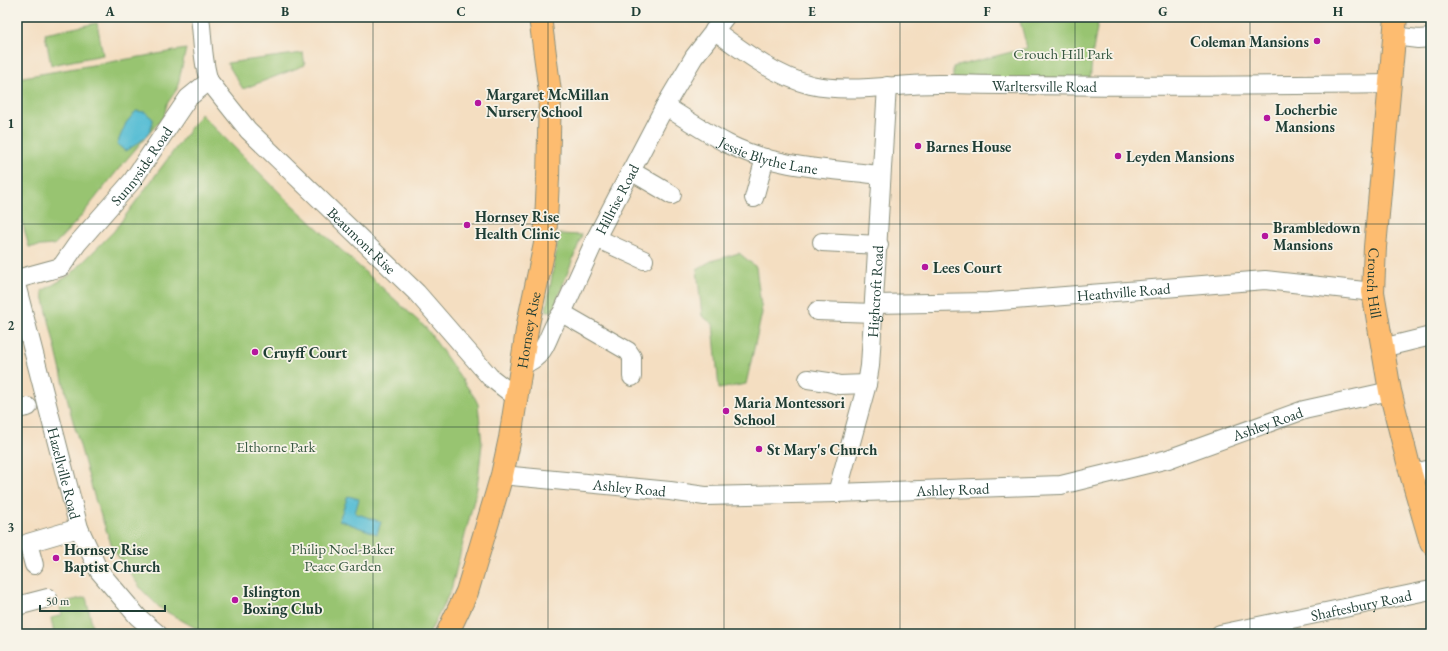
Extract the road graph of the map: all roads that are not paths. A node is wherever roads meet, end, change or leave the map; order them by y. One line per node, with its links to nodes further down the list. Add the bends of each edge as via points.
1 (200, 17): 6 (street, via 205,71)
2 (540, 17): 27 (main road, Hornsey Rise, via 550,92 547,211 545,244)
3 (717, 22): 8 (street, Warltersville Road, via 759,62 796,80 834,88); 9 (street, Hillrise Road)
4 (1395, 27): 5 (street, via 1418,39); 7 (main road, Crouch Hill)
5 (1431, 38)
6 (209, 81): 19 (street, Sunnyside Road, via 188,98 132,181 77,244 61,267); 32 (street, Beaumont Rise, via 248,130 417,293 490,377)
7 (1390, 84): 8 (street, Warltersville Road); 21 (main road, Crouch Hill)
8 (887, 86): 12 (street, Highcroft Road)
9 (665, 106): 10 (street, Jessie Blythe Lane, via 729,144); 11 (street, Hillrise Road)
10 (765, 158): 12 (street, Jessie Blythe Lane, via 812,168); 14 (street)
11 (630, 171): 13 (street); 15 (street, Hillrise Road)
12 (881, 174): 17 (street, Highcroft Road)
13 (672, 195)
14 (754, 198)
15 (596, 238): 18 (street); 24 (street, Hillrise Road)
16 (822, 242): 17 (street)
17 (878, 245): 22 (street, Highcroft Road)
18 (644, 260)
19 (17, 279)
20 (17, 288): 36 (street, Hazellville Road)
21 (1373, 292): 22 (street, Heathville Road, via 1265,280 988,302); 26 (main road, Crouch Hill)
22 (874, 308): 23 (street, Heathville Road); 30 (street, Highcroft Road)
23 (817, 311)
24 (562, 313): 27 (street, Hillrise Road, via 536,358); 28 (street, via 628,351 632,357)
25 (1431, 336): 26 (street)
26 (1382, 348): 31 (main road, Crouch Hill)
27 (521, 366): 32 (main road, Hornsey Rise)
28 (632, 377)
29 (808, 379): 30 (street, via 839,385)
30 (867, 384): 35 (street, Highcroft Road)
31 (1390, 391): 33 (main road, Crouch Hill); 35 (street, Ashley Road, via 1304,410 1168,459 1061,485)
32 (517, 398): 34 (main road, Hornsey Rise)
33 (1421, 471): 37 (main road, Crouch Hill)
34 (502, 475): 35 (street, Ashley Road, via 705,496); 43 (main road, Hornsey Rise, via 467,592)
35 (837, 493)
36 (79, 528): 38 (street, via 28,542); 42 (street, Hazellville Road, via 99,571 138,617)
37 (1431, 543)
38 (34, 565)
39 (1431, 590): 44 (street, Shaftesbury Road)
40 (48, 598): 41 (street)
41 (17, 606)
42 (158, 634)
43 (447, 634)
44 (1220, 634)

